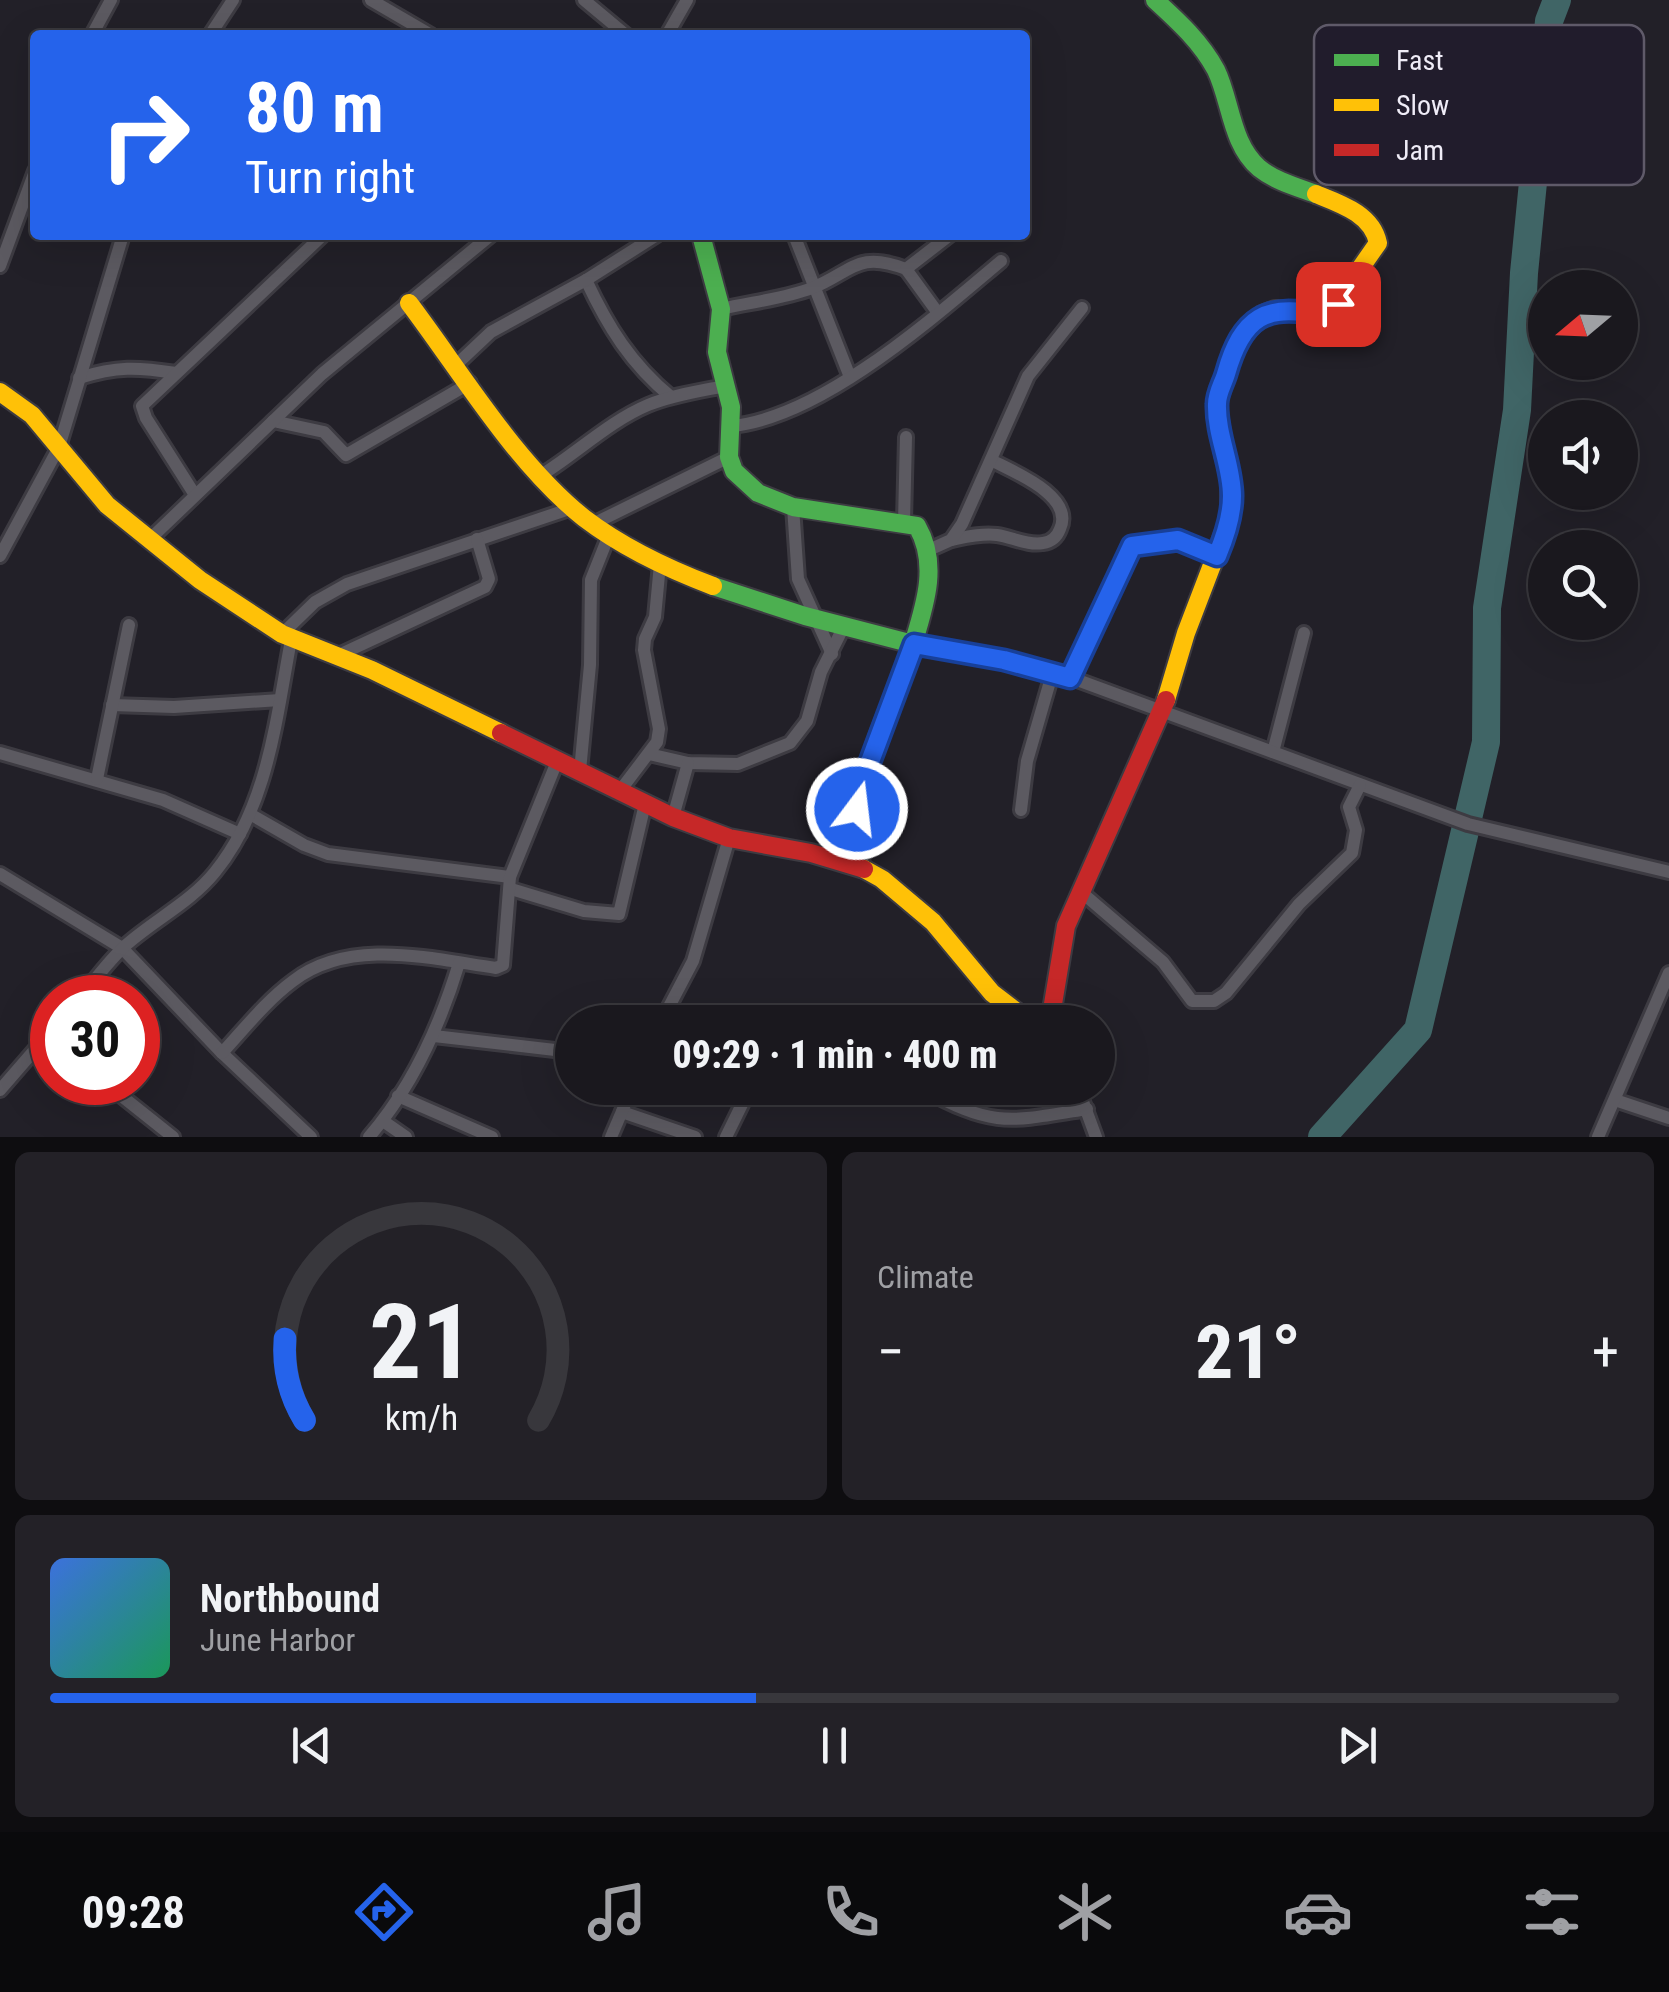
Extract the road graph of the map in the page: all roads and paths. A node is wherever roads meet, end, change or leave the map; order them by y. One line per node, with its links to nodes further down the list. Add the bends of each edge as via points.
1 (111, 0): 7 (street)
2 (233, 0): 8 (street)
3 (371, 0): 9 (street)
4 (584, 0): 10 (street)
5 (688, 0): 11 (street)
6 (1155, 0): 54 (street, via 1207,55 1252,162 1370,220 1379,236 1330,313 1275,310 1238,340 1217,404 1232,496)
7 (95, 30)
8 (213, 30)
9 (422, 30)
10 (620, 30)
11 (670, 30)
12 (30, 185): 21 (street)
13 (121, 240): 32 (street)
14 (318, 240): 30 (street)
15 (485, 240): 25 (street)
16 (649, 240): 23 (street)
17 (702, 240): 27 (street)
18 (796, 240): 24 (street)
19 (944, 240): 22 (street)
20 (1001, 261): 28 (street)
21 (0, 266)
22 (906, 269): 24 (street, via 862,262); 28 (street)
23 (586, 280): 29 (street, via 491,332); 36 (street, via 623,349)
24 (812, 288): 27 (street); 31 (street)
25 (409, 303): 29 (street); 37 (street)
26 (1082, 308): 42 (street, via 1028,376)
27 (721, 309): 34 (street, via 717,352)
28 (938, 313): 31 (street)
29 (457, 364): 33 (street)
30 (176, 373): 32 (street, via 112,368); 44 (street, via 142,411)
31 (850, 377): 38 (street, via 786,412)
32 (79, 378): 40 (street)
33 (470, 384): 37 (street, via 346,454 324,432); 43 (street)
34 (725, 386): 36 (street); 38 (street)
35 (0, 392): 40 (street)
36 (671, 398): 43 (street, via 624,417)
37 (272, 420): 44 (street)
38 (731, 426): 41 (street)
39 (906, 437): 47 (street)
40 (59, 447): 50 (street, via 107,504); 53 (street)
41 (728, 457): 45 (street, via 758,493); 48 (street)
42 (990, 460): 51 (street); 51 (street, via 1058,502 1063,526 1040,544 988,534)
43 (543, 474): 46 (street)
44 (195, 495): 50 (street)
45 (793, 507): 47 (street); 56 (street, via 798,579)
46 (572, 508): 48 (street); 49 (street)
47 (904, 522): 52 (street, via 918,526)
48 (602, 529): 55 (street); 74 (street, via 591,580)
49 (477, 539): 60 (street, via 348,584 315,602); 63 (street, via 486,586)
50 (149, 540): 60 (street)
51 (951, 540): 52 (street)
52 (930, 550): 61 (street)
53 (0, 556)
54 (1217, 556): 65 (street, via 1178,540 1132,546); 68 (street)
55 (660, 564): 56 (street, via 745,600); 71 (street, via 655,618 644,639 659,719)
56 (816, 618): 58 (street); 62 (street)
57 (130, 624): 67 (street)
58 (844, 626): 61 (street); 62 (street)
59 (1304, 633): 69 (street)
60 (287, 637): 63 (street); 66 (street)
61 (914, 644): 64 (street); 84 (street, via 857,809)
62 (832, 654): 73 (street, via 807,721 790,744 738,764)
63 (339, 655): 72 (street)
64 (1053, 672): 65 (street); 79 (street, via 1027,761)
65 (1070, 678): 68 (street)
66 (280, 700): 67 (street); 80 (street)
67 (112, 706): 75 (street)
68 (1163, 710): 69 (street); 88 (street)
69 (1273, 752): 76 (street)
70 (0, 753): 75 (street)
71 (648, 754): 73 (street); 77 (street)
72 (558, 759): 74 (street); 87 (street)
73 (688, 763): 81 (street)
74 (580, 771): 77 (street)
75 (97, 778): 82 (street)
76 (1360, 786): 85 (street, via 1468,824); 88 (street, via 1349,807 1356,830 1352,853 1214,1001 1192,1001 1163,962)
77 (620, 792): 78 (street)
78 (645, 804): 81 (street); 87 (street, via 618,914 584,911)
79 (1022, 810)
80 (250, 814): 82 (street); 87 (street, via 328,854)
81 (673, 817): 83 (street)
82 (240, 834): 89 (street, via 215,873)
83 (729, 838): 84 (street); 93 (street, via 692,960)
84 (864, 868): 94 (street, via 933,922)
85 (1669, 872)
86 (0, 874): 89 (street)
87 (510, 883): 90 (street, via 503,965)
88 (1080, 891): 95 (street)
89 (122, 948): 91 (street); 98 (street)
90 (459, 962): 96 (street); 98 (street, via 393,953 314,968 276,996)
91 (99, 975)
92 (1668, 982): 102 (street)
93 (670, 1005)
94 (1008, 1005)
95 (1052, 1005)
96 (434, 1036): 97 (street); 101 (street)
97 (555, 1050)
98 (222, 1053): 113 (street)
99 (30, 1058): 100 (street)
100 (0, 1090)
101 (398, 1096): 111 (street); 116 (street)
102 (1615, 1100): 110 (street); 121 (street)
103 (133, 1105): 112 (street)
104 (625, 1105): 109 (street)
105 (742, 1105): 119 (street)
106 (955, 1105): 108 (street, via 1005,1120)
107 (1085, 1105): 108 (street)
108 (1087, 1109): 120 (street)
109 (622, 1112): 117 (street); 118 (street)
110 (1669, 1118)
111 (382, 1121): 114 (street); 115 (street)
112 (173, 1137)
113 (311, 1137)
114 (369, 1137)
115 (406, 1137)
116 (492, 1137)
117 (611, 1137)
118 (695, 1137)
119 (726, 1137)
120 (1096, 1137)
121 (1598, 1137)

